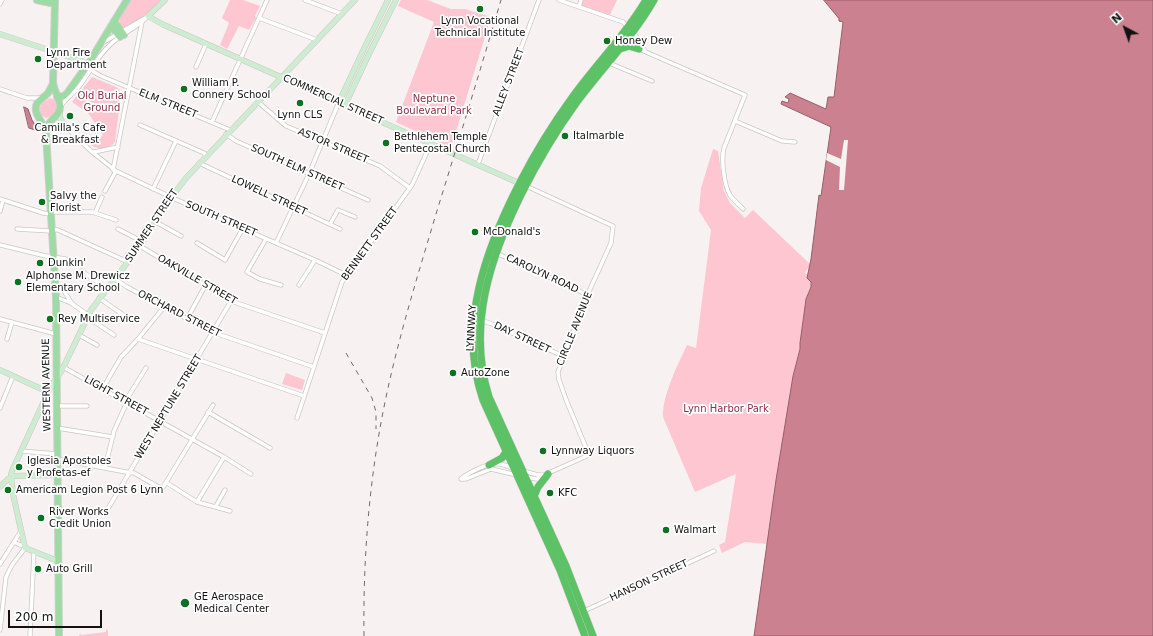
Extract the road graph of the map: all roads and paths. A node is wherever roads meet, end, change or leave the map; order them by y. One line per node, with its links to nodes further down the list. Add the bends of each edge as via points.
1 (2, 0): 16 (street)
2 (36, 0): 15 (main road)
3 (127, 0): 22 (main road)
4 (165, 0): 19 (main road)
5 (267, 0): 20 (street)
6 (305, 0): 18 (street)
7 (355, 0): 18 (main road, SUMMER STREET)
8 (388, 0): 45 (main road)
9 (396, 0): 46 (main road)
10 (540, 0): 66 (street, ALLEY STREET)
11 (558, 0): 17 (street)
12 (582, 0): 17 (street)
13 (646, 0): 23 (highway, LYNNWAY)
14 (654, 0): 23 (highway, LYNNWAY)
15 (55, 2): 31 (main road)
16 (0, 4)
17 (580, 7): 23 (street, via 624,22)
18 (342, 14): 26 (main road, SUMMER STREET)
19 (148, 16): 21 (street); 25 (street); 27 (main road, COMMERCIAL STREET)
20 (259, 18): 26 (street); 32 (street)
21 (142, 22): 25 (street); 39 (street)
22 (113, 24): 25 (main road); 28 (main road)
23 (630, 30): 29 (highway, LYNNWAY); 30 (street, via 634,43); 69 (highway, LYNNWAY, via 564,109 542,143)
24 (0, 34): 31 (main road)
25 (121, 35): 28 (street); 34 (street)
26 (317, 40): 36 (main road, SUMMER STREET)
27 (206, 44): 32 (main road, COMMERCIAL STREET); 35 (street)
28 (98, 47): 34 (main road)
29 (620, 49): 30 (highway, via 629,46); 33 (highway, LYNNWAY)
30 (642, 49): 51 (street, via 745,95)
31 (54, 51): 34 (main road, via 82,61); 38 (main road)
32 (240, 59): 36 (main road, COMMERCIAL STREET); 52 (street)
33 (608, 63): 37 (street); 69 (highway, LYNNWAY, via 562,124)
34 (90, 67): 39 (street, ELM STREET, via 101,76); 42 (main road, via 66,94); 47 (street, via 74,93)
35 (196, 67)
36 (281, 77): 44 (main road, SUMMER STREET); 45 (main road, COMMERCIAL STREET)
37 (652, 81)
38 (53, 82): 41 (main road); 42 (main road)
39 (129, 88): 52 (street, ELM STREET); 62 (street)
40 (0, 89): 43 (street)
41 (43, 97): 42 (main road); 43 (street); 48 (main road, via 37,103)
42 (57, 97): 47 (main road)
43 (26, 98): 48 (street)
44 (258, 102): 55 (main road, SUMMER STREET); 59 (street, ASTOR STREET, via 286,126)
45 (339, 102): 46 (main road, COMMERCIAL STREET); 59 (street)
46 (346, 105): 61 (main road, COMMERCIAL STREET)
47 (60, 109): 50 (main road, WESTERN AVENUE); 53 (main road, SOUTH STREET)
48 (36, 110): 49 (main road, WESTERN AVENUE)
49 (40, 118): 50 (main road); 56 (main road, WESTERN AVENUE)
50 (52, 120): 53 (main road, SOUTH STREET); 56 (main road, WESTERN AVENUE)
51 (734, 121): 60 (street, via 782,141); 78 (street, via 722,157 727,189)
52 (212, 122): 55 (street, ELM STREET)
53 (64, 125): 63 (street, SOUTH STREET)
54 (140, 125): 58 (street)
55 (230, 130): 57 (main road, SUMMER STREET)
56 (46, 134): 80 (main road, WESTERN AVENUE)
57 (226, 134): 64 (main road, SUMMER STREET); 68 (street, SOUTH ELM STREET)
58 (176, 141): 64 (street); 71 (street)
59 (322, 142): 68 (street); 70 (street, ASTOR STREET, via 380,166)
60 (795, 142)
61 (431, 143): 66 (main road, COMMERCIAL STREET); 70 (street, BENNETT STREET)
62 (118, 147): 63 (street); 67 (street)
63 (93, 152): 67 (street, SOUTH STREET)
64 (206, 156): 65 (main road, SUMMER STREET)
65 (199, 163): 74 (main road, SUMMER STREET); 77 (street, LOWELL STREET)
66 (478, 164): 69 (main road, COMMERCIAL STREET)
67 (115, 170): 71 (street, SOUTH STREET); 72 (street)
68 (309, 174): 76 (street, SOUTH ELM STREET); 77 (street)
69 (523, 184): 86 (street, COMMERCIAL STREET); 98 (highway, LYNNWAY); 155 (highway, LYNNWAY, via 494,237 477,297 473,332 478,386)
70 (410, 188): 104 (street, BENNETT STREET)
71 (153, 189): 74 (street, SOUTH STREET)
72 (105, 191)
73 (102, 197): 81 (street)
74 (171, 197): 84 (main road, SUMMER STREET); 87 (street, SOUTH STREET)
75 (2, 200): 79 (street); 80 (street)
76 (368, 200)
77 (292, 207): 85 (street, LOWELL STREET); 95 (street)
78 (743, 209)
79 (0, 211)
80 (50, 213): 81 (street); 91 (main road, WESTERN AVENUE)
81 (95, 213): 83 (street)
82 (355, 218): 85 (street, via 338,210)
83 (116, 220)
84 (156, 222): 92 (street); 96 (main road, SUMMER STREET)
85 (330, 224): 90 (street, LOWELL STREET)
86 (613, 226): 111 (street, CIRCLE AVENUE, via 611,243)
87 (243, 228): 93 (street, SOUTH STREET); 94 (street, via 225,260)
88 (17, 229): 91 (street)
89 (118, 229): 96 (street, OAKVILLE STREET)
90 (340, 229)
91 (51, 230): 99 (main road, WESTERN AVENUE); 101 (street, via 58,230)
92 (181, 236)
93 (266, 239): 95 (street, SOUTH STREET); 106 (street, via 247,272)
94 (197, 243)
95 (276, 243): 100 (street, SOUTH STREET)
96 (141, 244): 101 (main road, SUMMER STREET); 109 (street, OAKVILLE STREET)
97 (0, 245): 99 (street)
98 (496, 253): 111 (street, CAROLYN ROAD); 121 (highway, LYNNWAY, via 487,284)
99 (53, 257): 102 (street, via 67,259); 108 (main road, WESTERN AVENUE)
100 (315, 260): 104 (street, SOUTH STREET); 107 (street)
101 (128, 262): 105 (main road, SUMMER STREET)
102 (73, 265)
103 (82, 271): 110 (street)
104 (346, 275): 124 (street, BENNETT STREET)
105 (115, 279): 110 (main road, SUMMER STREET); 116 (street, ORCHARD STREET)
106 (281, 285)
107 (299, 285)
108 (55, 286): 112 (main road, WESTERN AVENUE); 115 (street, via 62,288)
109 (205, 286): 114 (street, OAKVILLE STREET); 120 (street)
110 (107, 289): 113 (main road, SUMMER STREET)
111 (588, 295): 131 (street, CIRCLE AVENUE)
112 (56, 296): 115 (street); 125 (main road, WESTERN AVENUE)
113 (99, 298): 117 (main road, SUMMER STREET); 119 (street)
114 (231, 301): 123 (street, WEST NEPTUNE STREET); 124 (street, OAKVILLE STREET)
115 (71, 303): 117 (street)
116 (164, 307): 120 (street, ORCHARD STREET); 129 (street)
117 (87, 316): 126 (main road, SUMMER STREET); 127 (street)
118 (0, 319): 122 (street)
119 (129, 319)
120 (187, 319): 123 (street, ORCHARD STREET)
121 (481, 320): 131 (street, DAY STREET); 161 (highway, LYNNWAY, via 480,352 486,386)
122 (12, 322): 125 (street); 128 (street)
123 (212, 332): 132 (street, WEST NEPTUNE STREET); 134 (street, ORCHARD STREET)
124 (325, 333): 134 (street, BENNETT STREET)
125 (56, 334): 138 (main road, WESTERN AVENUE)
126 (79, 335): 130 (street); 133 (main road, SUMMER STREET)
127 (114, 335)
128 (7, 339)
129 (138, 339): 132 (street); 139 (street, via 121,357)
130 (97, 345)
131 (563, 356): 163 (street, CIRCLE AVENUE, via 558,377 589,455)
132 (197, 360): 141 (street); 149 (street, WEST NEPTUNE STREET)
133 (63, 367): 138 (main road, SUMMER STREET); 139 (street, LIGHT STREET)
134 (314, 367): 141 (street, BENNETT STREET)
135 (146, 368): 142 (street)
136 (0, 370): 137 (main road)
137 (13, 376): 140 (main road); 146 (street)
138 (56, 378): 140 (main road, SUMMER STREET); 144 (main road, WESTERN AVENUE)
139 (103, 388): 142 (street, LIGHT STREET)
140 (48, 392): 154 (main road, SUMMER STREET)
141 (304, 396): 148 (street, BENNETT STREET)
142 (127, 402): 149 (street, LIGHT STREET); 151 (street)
143 (213, 405): 147 (street)
144 (57, 406): 145 (street); 150 (main road, WESTERN AVENUE)
145 (87, 406)
146 (0, 408)
147 (208, 412): 152 (street); 153 (street)
148 (297, 418)
149 (160, 421): 152 (street, LIGHT STREET); 160 (street, WEST NEPTUNE STREET)
150 (57, 428): 151 (street); 156 (main road, WESTERN AVENUE)
151 (112, 437): 159 (street)
152 (192, 439): 157 (street, LIGHT STREET); 166 (street)
153 (270, 448)
154 (21, 451): 156 (street); 165 (main road, SUMMER STREET)
155 (506, 452): 158 (highway, via 502,458); 161 (highway, LYNNWAY)
156 (57, 456): 159 (street); 164 (main road, WESTERN AVENUE)
157 (224, 457): 162 (street, LIGHT STREET); 170 (street)
158 (489, 465): 161 (street, via 497,464); 161 (street, via 466,475 461,480 491,469)
159 (105, 468): 160 (street)
160 (130, 472): 166 (street, via 162,489); 173 (street, WEST NEPTUNE STREET)
161 (519, 473): 163 (street, via 538,479); 169 (highway, LYNNWAY); 183 (highway, LYNNWAY)
162 (251, 474)
163 (548, 474): 169 (highway)
164 (58, 475): 165 (main road); 179 (main road, WESTERN AVENUE)
165 (11, 477): 167 (main road); 174 (main road)
166 (167, 483): 170 (street)
167 (0, 486)
168 (225, 490): 171 (street)
169 (534, 496): 183 (highway, LYNNWAY, via 566,566)
170 (197, 502): 171 (street)
171 (216, 506): 172 (street)
172 (230, 511)
173 (106, 512)
174 (22, 530): 175 (street); 176 (main road)
175 (14, 542): 176 (street); 180 (street)
176 (25, 546): 178 (main road); 181 (street, via 9,570)
177 (714, 551): 183 (street, HANSON STREET)
178 (34, 552): 179 (main road); 185 (street)
179 (58, 561): 186 (main road, WESTERN AVENUE)
180 (0, 564)
181 (4, 588): 182 (street); 184 (street)
182 (0, 593)
183 (581, 612): 187 (highway, LYNNWAY); 188 (highway, LYNNWAY)
184 (0, 630)
185 (30, 636)
186 (59, 636)
187 (585, 636)
188 (593, 636)

